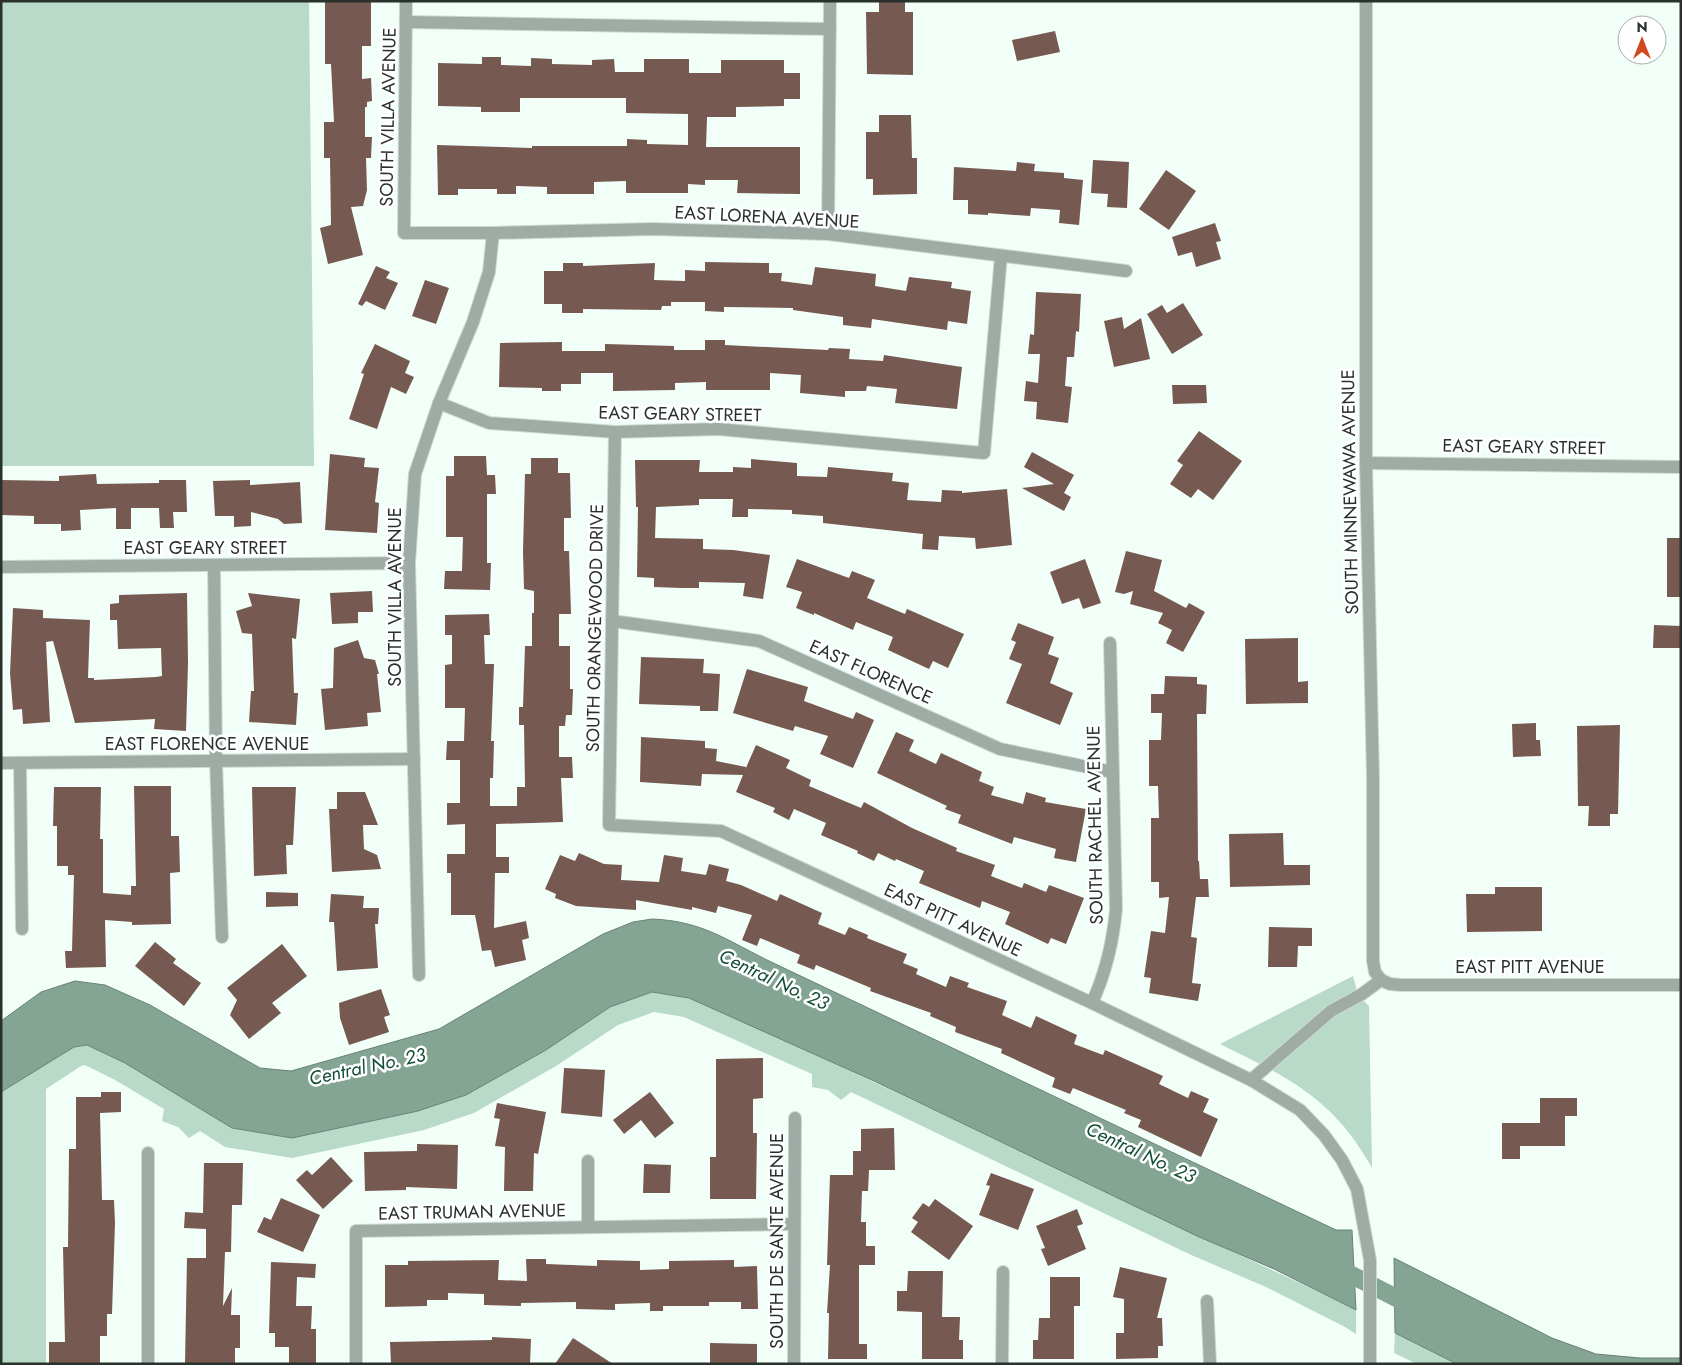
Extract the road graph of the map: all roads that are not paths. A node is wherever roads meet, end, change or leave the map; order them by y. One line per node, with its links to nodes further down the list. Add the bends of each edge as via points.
1 (406, 1): 4 (street, SOUTH VILLA AVENUE)
2 (830, 1): 5 (street)
3 (1366, 1): 13 (street, SOUTH MINNEWAWA AVENUE)
4 (406, 22): 5 (street); 6 (street, SOUTH VILLA AVENUE)
5 (830, 29): 8 (street)
6 (404, 233): 7 (street, EAST LORENA AVENUE)
7 (494, 233): 8 (street, EAST LORENA AVENUE, via 653,229); 11 (street, SOUTH VILLA AVENUE, via 489,272 473,322)
8 (828, 234): 9 (street, EAST LORENA AVENUE)
9 (1001, 256): 10 (street, EAST LORENA AVENUE); 12 (street, EAST GEARY STREET, via 984,453 718,429)
10 (1126, 272)
11 (439, 403): 12 (street, EAST GEARY STREET, via 489,423); 15 (street, SOUTH VILLA AVENUE, via 415,474)
12 (615, 432): 18 (street, SOUTH ORANGEWOOD DRIVE)
13 (1366, 463): 14 (street, EAST GEARY STREET); 29 (street, SOUTH MINNEWAWA AVENUE, via 1373,769 1373,961)
14 (1681, 467)
15 (409, 563): 16 (street, EAST GEARY STREET); 20 (street, SOUTH VILLA AVENUE)
16 (214, 565): 17 (street, EAST GEARY STREET); 21 (street)
17 (1, 567)
18 (612, 621): 24 (street, EAST FLORENCE, via 760,641 1000,749); 25 (street, SOUTH ORANGEWOOD DRIVE)
19 (1110, 643): 24 (street, SOUTH RACHEL AVENUE)
20 (414, 759): 21 (street, EAST FLORENCE AVENUE); 28 (street, SOUTH VILLA AVENUE)
21 (216, 762): 23 (street, EAST FLORENCE AVENUE); 27 (street)
22 (1, 763): 23 (street, EAST FLORENCE AVENUE)
23 (20, 763): 26 (street)
24 (1112, 772): 31 (street, SOUTH RACHEL AVENUE, via 1116,909 1113,936 1101,983)
25 (609, 825): 31 (street, EAST PITT AVENUE, via 721,831)
26 (22, 929)
27 (222, 937)
28 (419, 975)
29 (1380, 980): 30 (street, EAST PITT AVENUE, via 1390,984); 32 (street, via 1331,1011)
30 (1681, 985)
31 (1092, 1003): 32 (street, EAST PITT AVENUE)
32 (1251, 1080): 45 (street, EAST PITT AVENUE, via 1300,1110 1324,1135 1357,1189 1370,1260)
33 (795, 1118): 36 (street, SOUTH DE SANTE AVENUE)
34 (148, 1153): 40 (street)
35 (588, 1161): 37 (street, EAST TRUMAN AVENUE)
36 (794, 1224): 37 (street, EAST TRUMAN AVENUE); 42 (street, SOUTH DE SANTE AVENUE)
37 (588, 1227): 41 (street, EAST TRUMAN AVENUE, via 356,1231)
38 (1003, 1272): 43 (street)
39 (1208, 1301): 44 (street)
40 (148, 1364)
41 (356, 1364)
42 (794, 1364)
43 (1002, 1364)
44 (1210, 1364)
45 (1370, 1364)

